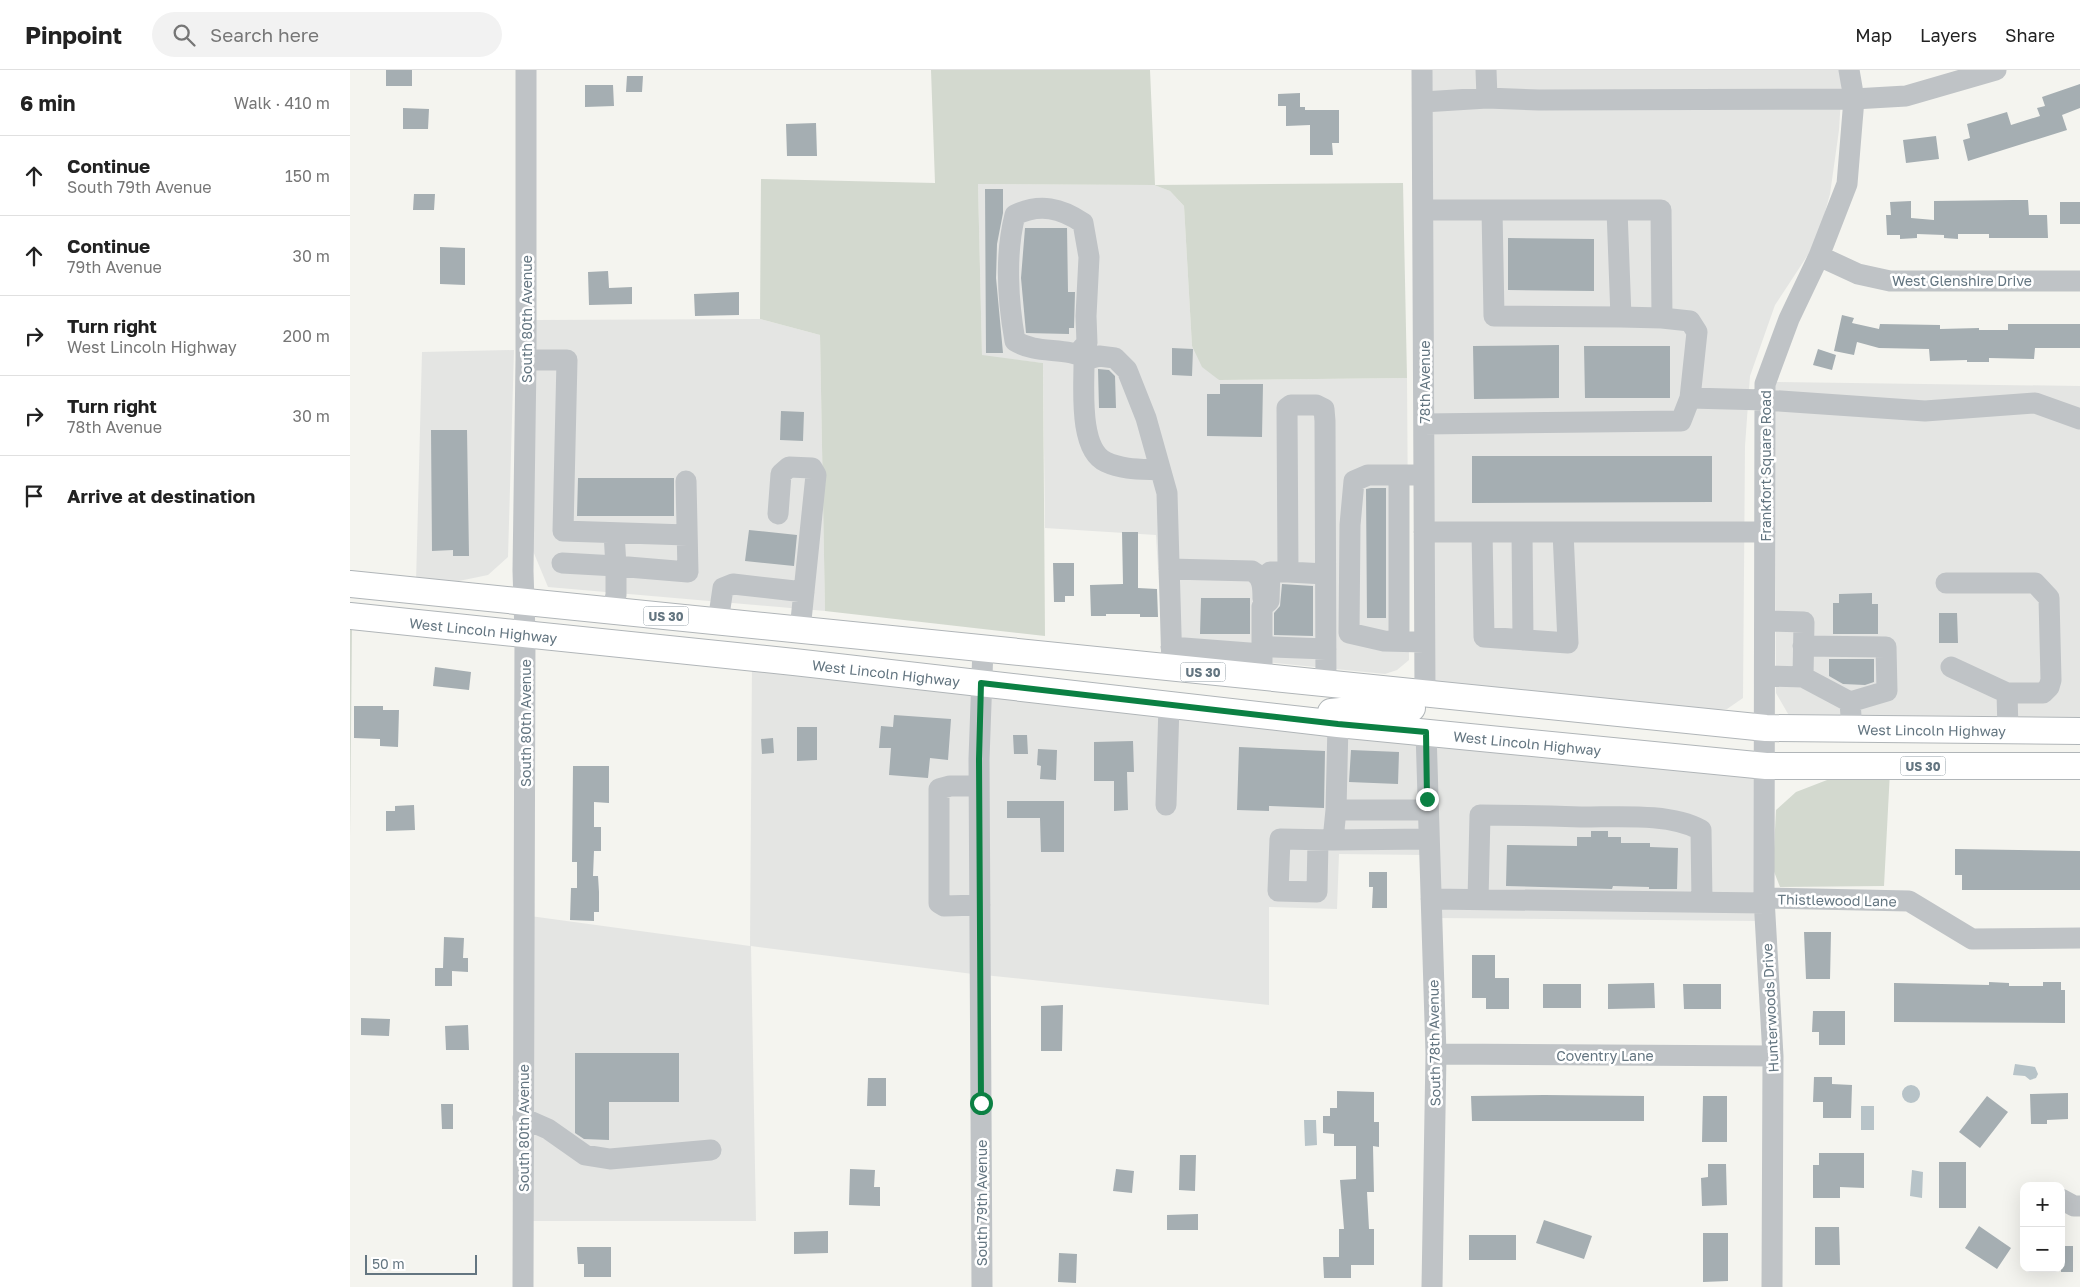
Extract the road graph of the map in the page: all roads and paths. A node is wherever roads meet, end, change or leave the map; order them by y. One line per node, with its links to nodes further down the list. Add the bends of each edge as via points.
1 (526, 70): 17 (street, South 80th Avenue)
2 (1422, 70): 8 (street, 78th Avenue)
3 (1486, 70): 6 (street)
4 (1849, 70): 7 (street, Frankfort Square Road)
5 (1996, 70): 7 (street, via 1906,96)
6 (1487, 98): 7 (street); 8 (street)
7 (1854, 99): 12 (street, Frankfort Square Road, via 1847,184)
8 (1423, 102): 9 (street, 78th Avenue)
9 (1423, 210): 10 (street); 21 (street, 78th Avenue)
10 (1492, 210): 11 (street); 14 (street, via 1494,316)
11 (1617, 210): 14 (street); 15 (street, via 1661,210)
12 (1819, 256): 13 (street, West Glenshire Drive, via 1858,274 1890,281); 19 (street, Frankfort Square Road, via 1789,319 1765,384)
13 (2080, 281)
14 (1621, 317): 15 (street)
15 (1662, 318): 18 (street, via 1690,321 1697,332)
16 (1083, 356): 16 (street, via 1040,351 1015,341 1011,318 1011,232 1015,215 1027,209 1065,211 1083,222 1089,257 1087,343); 22 (street, via 1115,358 1127,370 1146,418); 22 (street, via 1085,428 1095,454 1104,462 1121,467)
17 (526, 360): 34 (street, via 567,360 563,531); 46 (street, South 80th Avenue)
18 (1690, 398): 19 (street); 21 (street, via 1681,421)
19 (1765, 400): 20 (street, via 1925,411 2035,403); 33 (street, Frankfort Square Road)
20 (2080, 419)
21 (1424, 424): 24 (street, 78th Avenue)
22 (1160, 470): 40 (street, via 1167,500)
23 (1399, 475): 24 (street); 26 (street, via 1368,475); 36 (street)
24 (1424, 475): 29 (street, 78th Avenue)
25 (686, 481): 35 (street)
26 (1354, 481): 27 (street); 55 (street, via 1350,525 1349,633)
27 (1324, 482): 41 (street, via 1324,409 1316,405 1292,405 1287,408); 42 (street)
28 (778, 514): 45 (street, via 781,474 789,467 812,468 816,475)
29 (1424, 532): 30 (street); 37 (street, 78th Avenue)
30 (1482, 532): 31 (street); 54 (street, via 1484,637)
31 (1522, 532): 32 (street); 54 (street)
32 (1563, 532): 33 (street); 54 (street, via 1568,643)
33 (1765, 532): 50 (street, Frankfort Square Road)
34 (614, 533): 35 (street); 39 (street)
35 (687, 535): 39 (street, via 688,572)
36 (1400, 561): 37 (street); 55 (street)
37 (1424, 562): 56 (street, 78th Avenue)
38 (562, 563): 39 (street)
39 (616, 566): 48 (street)
40 (1169, 569): 47 (street, via 1252,571 1261,581); 60 (street)
41 (1288, 572): 42 (street); 47 (street, via 1270,572 1268,600)
42 (1325, 574): 59 (street)
43 (1946, 583): 68 (street, via 2035,583 2049,598 2049,687 2043,693)
44 (350, 584): 46 (main road, West Lincoln Highway / US 30)
45 (804, 592): 51 (street, via 733,584 723,588); 52 (street)
46 (524, 602): 48 (main road, West Lincoln Highway / US 30); 53 (street, South 80th Avenue)
47 (1262, 606): 61 (street)
48 (612, 611): 51 (main road, West Lincoln Highway / US 30)
49 (350, 616): 53 (main road, West Lincoln Highway / US 30)
50 (1766, 621): 57 (street, via 1804,622); 63 (street, Frankfort Square Road)
51 (718, 622): 52 (main road, West Lincoln Highway / US 30)
52 (800, 630): 58 (main road, West Lincoln Highway / US 30)
53 (525, 634): 65 (main road, West Lincoln Highway / US 30); 93 (street, South 80th Avenue)
54 (1523, 640)
55 (1400, 641): 56 (street)
56 (1424, 642): 67 (street, 78th Avenue)
57 (1803, 646): 64 (street); 69 (street, via 1886,647 1887,691)
58 (983, 648): 60 (main road, West Lincoln Highway / US 30); 65 (street, South 79th Avenue)
59 (1326, 649): 61 (street); 66 (street)
60 (1171, 658): 61 (main road, West Lincoln Highway / US 30)
61 (1266, 660): 66 (main road, West Lincoln Highway / US 30)
62 (1951, 667): 68 (street)
63 (1766, 676): 64 (street); 73 (street, Frankfort Square Road)
64 (1803, 677): 69 (street)
65 (981, 683): 70 (main road, West Lincoln Highway / US 30); 80 (street, South 79th Avenue)
66 (1326, 685): 67 (main road, West Lincoln Highway / US 30)
67 (1424, 693): 71 (main road, via 1425,701 1419,708 1370,708); 73 (main road, West Lincoln Highway / US 30)
68 (2007, 693): 75 (street)
69 (1850, 702): 74 (street)
70 (1169, 705): 71 (main road, West Lincoln Highway / US 30); 81 (street)
71 (1281, 718): 72 (main road, West Lincoln Highway / US 30)
72 (1338, 724): 77 (main road, West Lincoln Highway / US 30); 83 (street)
73 (1766, 728): 74 (main road, West Lincoln Highway / US 30); 78 (street, Hunterwoods Drive)
74 (1851, 729): 75 (main road, West Lincoln Highway / US 30)
75 (2008, 730): 76 (main road, West Lincoln Highway / US 30)
76 (2080, 731)
77 (1426, 732): 78 (main road, West Lincoln Highway / US 30); 82 (street)
78 (1766, 766): 79 (main road, West Lincoln Highway / US 30); 87 (street, Hunterwoods Drive)
79 (2080, 766)
80 (979, 786): 89 (street, South 79th Avenue); 89 (street, via 939,789 938,821 939,903 944,906)
81 (1166, 804)
82 (1428, 804): 83 (street); 84 (street, South 78th Avenue)
83 (1336, 810): 84 (street, via 1326,840)
84 (1429, 839): 85 (street, South 78th Avenue)
85 (1431, 899): 86 (street, Thistlewood Lane); 91 (street, South 78th Avenue)
86 (1478, 900): 88 (street, Thistlewood Lane); 88 (street, via 1480,815 1525,815 1640,818 1689,824 1701,830)
87 (1764, 901): 88 (street, Thistlewood Lane); 90 (street, Thistlewood Lane, via 1909,901 1972,939); 92 (street, Hunterwoods Drive)
88 (1702, 902)
89 (980, 905): 98 (street, South 79th Avenue)
90 (2080, 938)
91 (1436, 1054): 92 (street, Coventry Lane); 99 (street, South 78th Avenue)
92 (1773, 1056): 100 (street, Hunterwoods Drive)
93 (524, 1118): 94 (street, via 548,1129 585,1155 610,1159); 97 (street, South 80th Avenue)
94 (711, 1150)
95 (2065, 1201): 96 (street)
96 (2080, 1206)
97 (523, 1287)
98 (982, 1287)
99 (1432, 1287)
100 (1772, 1287)

